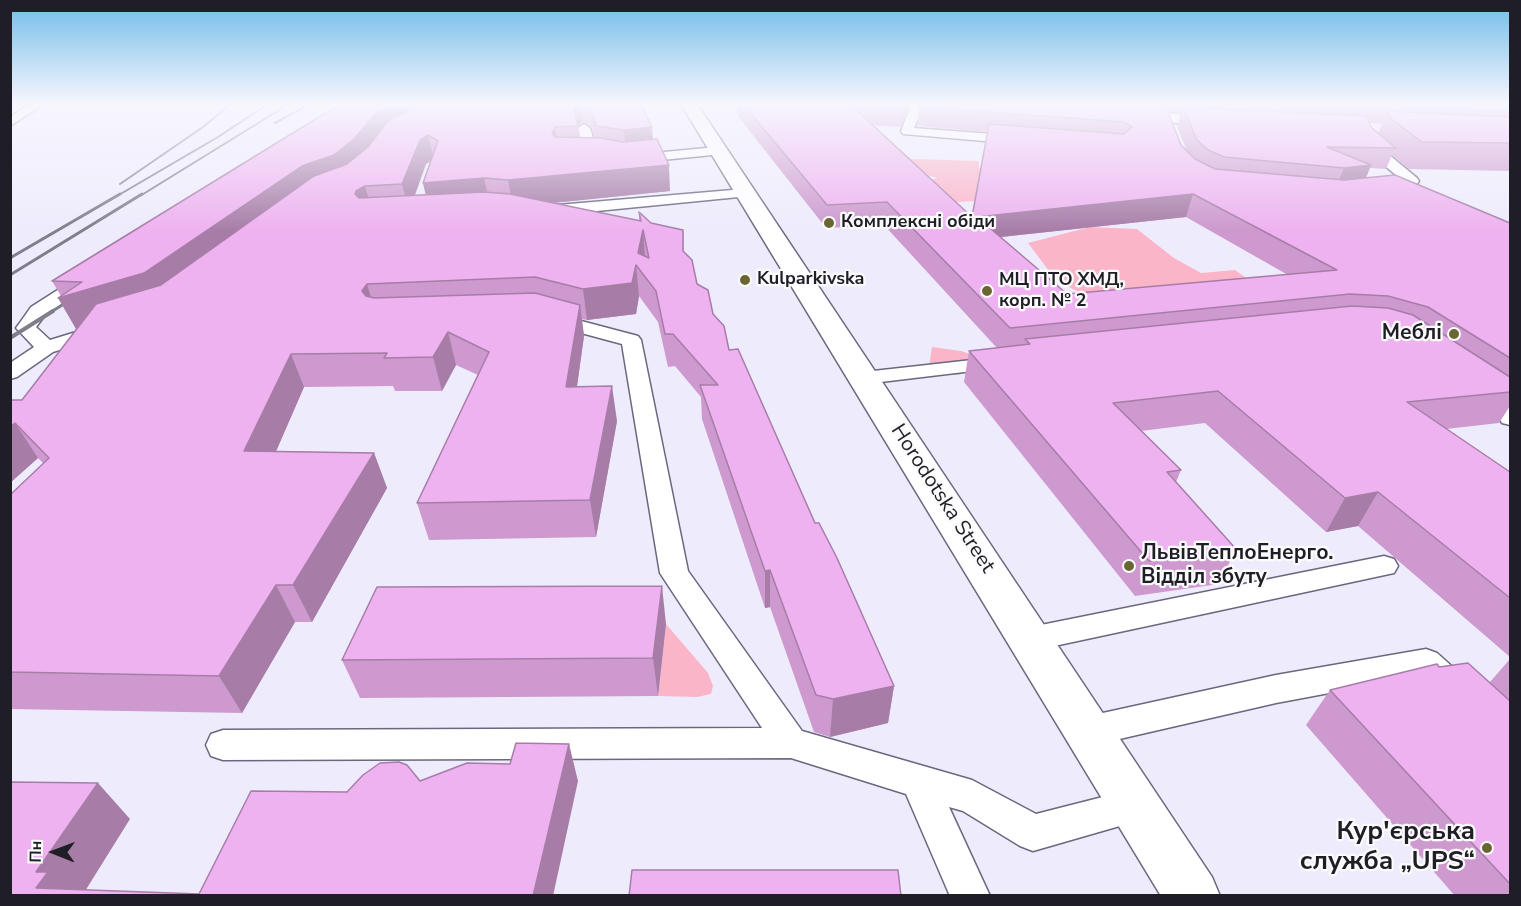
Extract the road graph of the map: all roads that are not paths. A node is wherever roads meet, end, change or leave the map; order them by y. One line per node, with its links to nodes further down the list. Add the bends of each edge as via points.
1 (597, 146): 6 (lane)
2 (714, 146): 4 (main road, Horodotska Street)
3 (1370, 146): 8 (lane, via 1412,182 1402,189)
4 (717, 151): 6 (lane, via 626,160); 7 (main road, Horodotska Street)
5 (573, 156): 6 (lane)
6 (604, 157)
7 (744, 193): 9 (lane); 16 (main road, Horodotska Street)
8 (1364, 194)
9 (535, 212)
10 (97, 274): 13 (lane, via 38,311 26,328)
11 (529, 316): 23 (lane, via 631,340 674,573)
12 (112, 327): 13 (lane)
13 (46, 348): 15 (lane)
14 (1023, 361): 16 (lane)
15 (10, 374)
16 (864, 378): 20 (main road, Horodotska Street)
17 (1463, 378): 18 (lane, via 1501,404)
18 (1510, 418)
19 (1384, 566): 20 (lane)
20 (1032, 639): 22 (main road, Horodotska Street)
21 (1477, 709): 22 (lane, via 1426,662 1276,689)
22 (1089, 731): 26 (main road, Horodotska Street)
23 (791, 743): 24 (lane); 25 (lane)
24 (223, 745)
25 (918, 779): 26 (lane, via 972,797 1033,833); 27 (lane)
26 (1138, 805): 28 (main road, Horodotska Street)
27 (970, 896)
28 (1193, 896)

